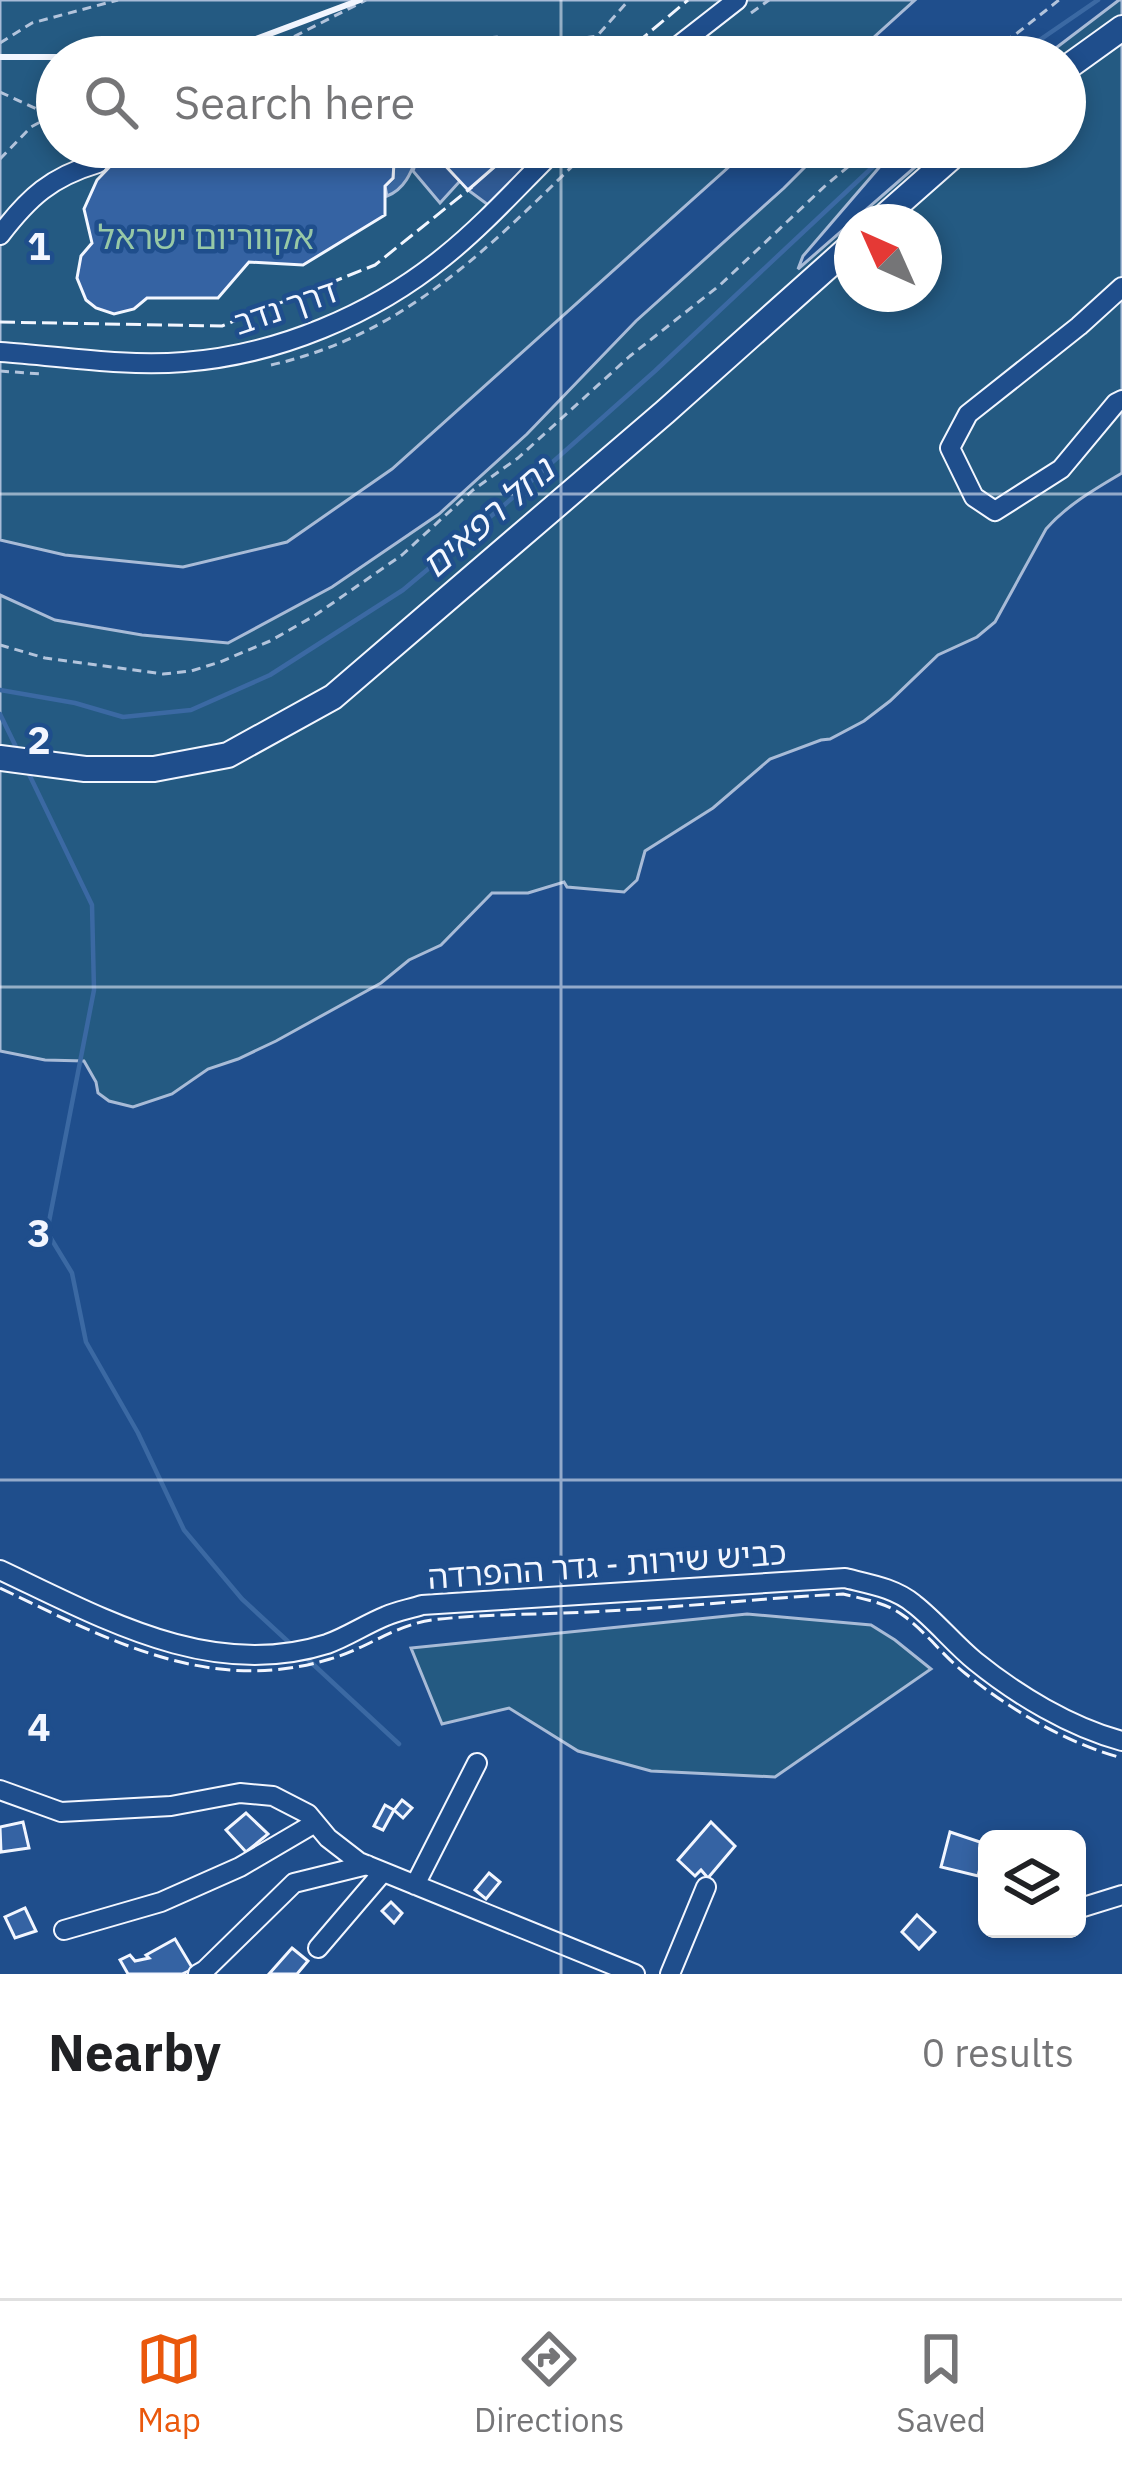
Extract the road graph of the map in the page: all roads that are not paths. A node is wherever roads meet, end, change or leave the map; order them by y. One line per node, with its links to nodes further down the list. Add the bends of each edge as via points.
1 (737, 0): 3 (street)
2 (1122, 28): 4 (main road)
3 (691, 36)
4 (1086, 54)
5 (85, 168): 9 (street, via 53,180)
6 (537, 168): 12 (street, דרך נדב, via 445,256 338,323 230,357 179,363)
7 (939, 168): 8 (main road)
8 (898, 204)
9 (0, 236)
10 (834, 261): 14 (main road, via 333,697 228,755 172,766 85,769)
11 (1122, 287): 13 (street, via 968,414 950,448 974,497 995,511 1061,469)
12 (0, 352)
13 (1122, 400)
14 (0, 758)
15 (0, 1570): 16 (street, כביש שירות - גדר ההפרדה, via 114,1624 185,1647 266,1656 328,1644 422,1606 845,1577 912,1602 976,1662 1045,1708)
16 (1122, 1741)
17 (477, 1763): 21 (street)
18 (0, 1790): 19 (street, via 61,1812 171,1806 240,1792 273,1796)
19 (315, 1823): 20 (street); 25 (street, via 161,1902)
20 (375, 1868): 21 (street); 26 (street); 27 (street, via 294,1883)
21 (415, 1885): 28 (street)
22 (706, 1887): 29 (street)
23 (1122, 1895): 24 (street)
24 (1086, 1906)
25 (64, 1930)
26 (318, 1948)
27 (198, 1974)
28 (635, 1974)
29 (670, 1974)

